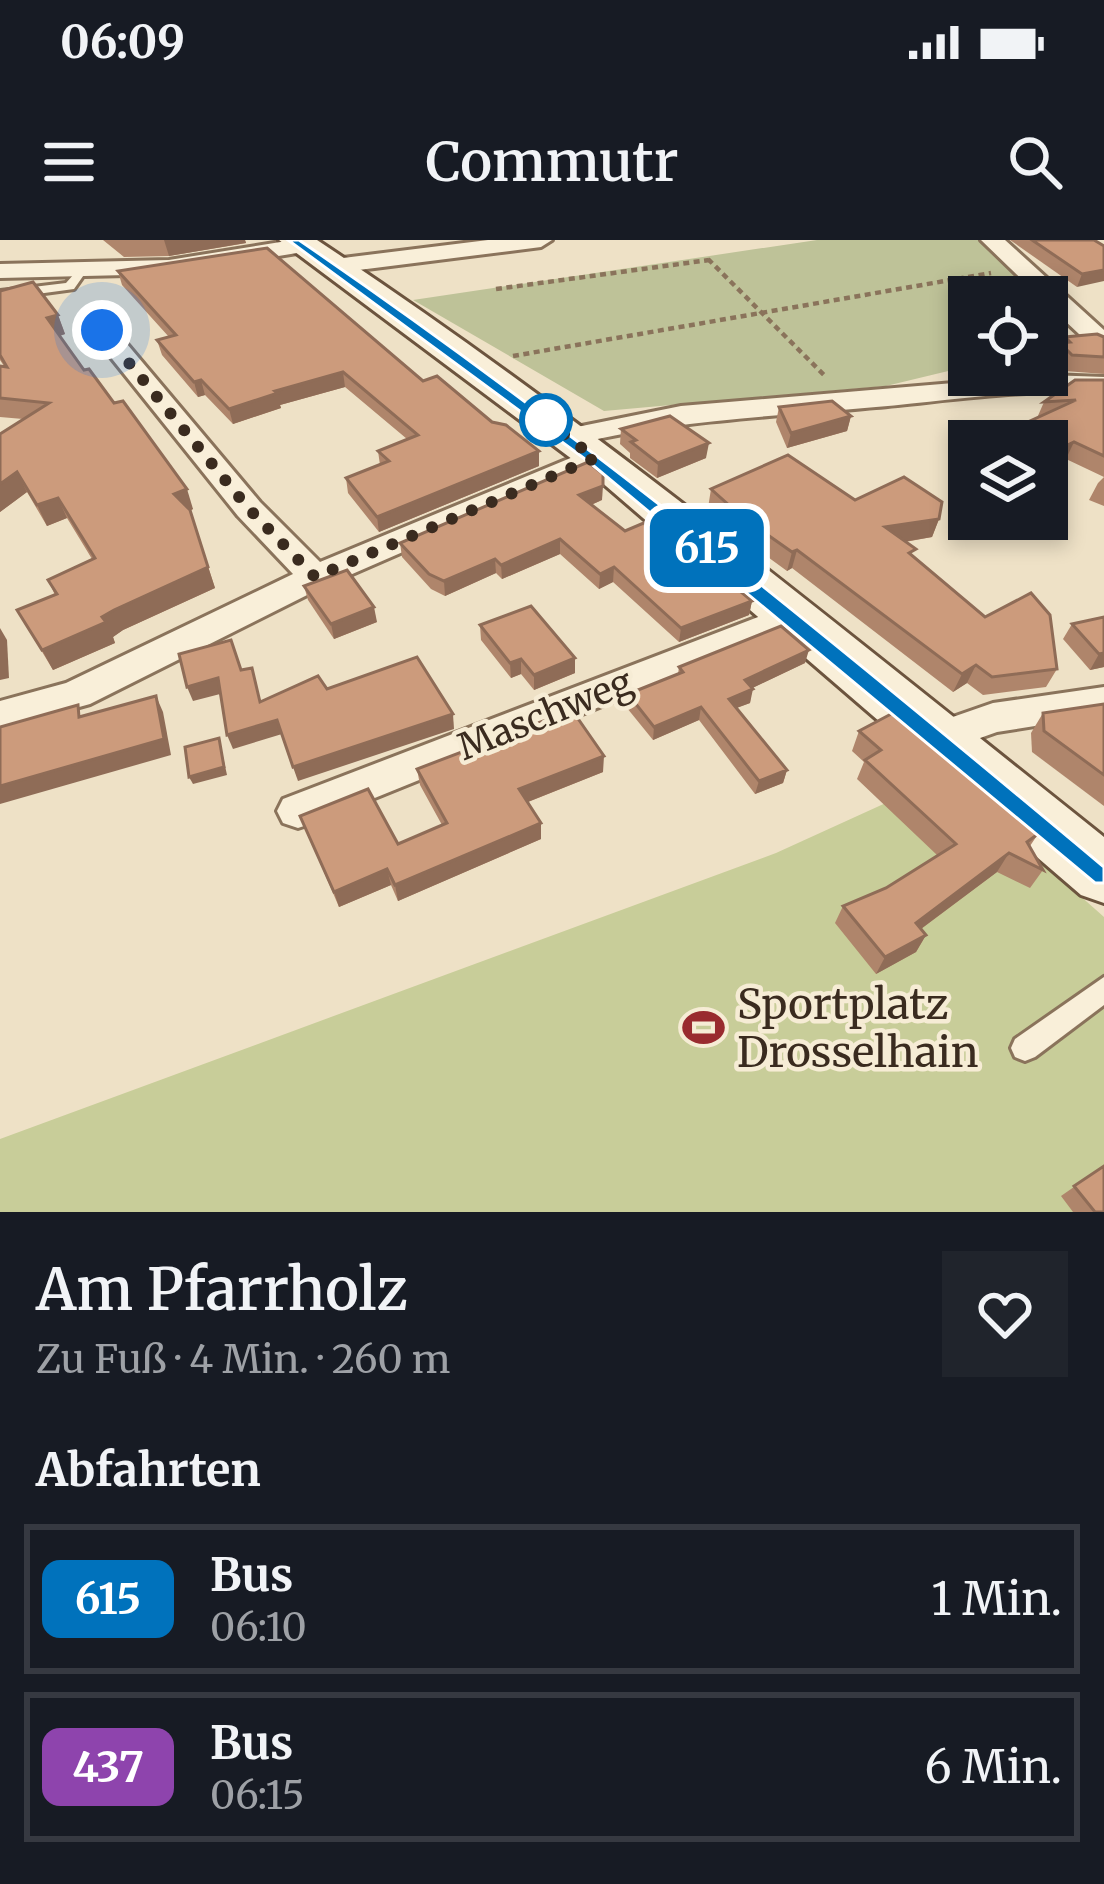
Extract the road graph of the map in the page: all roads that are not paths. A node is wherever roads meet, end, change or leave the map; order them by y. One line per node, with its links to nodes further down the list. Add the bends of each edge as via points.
1 (542, 240): 3 (street)
2 (992, 240): 8 (street)
3 (311, 250): 4 (street); 12 (main road)
4 (82, 269): 5 (street); 6 (lane, via 70,286)
5 (0, 271)
6 (0, 295)
7 (1104, 310): 8 (street)
8 (1077, 316): 10 (street)
9 (102, 330): 13 (street)
10 (1104, 344)
11 (1104, 385): 12 (street, via 611,424)
12 (581, 447): 13 (street); 14 (main road)
13 (315, 577): 16 (street, via 77,694)
14 (793, 616): 17 (main road); 18 (street, Maschweg)
15 (1104, 701): 17 (street, via 993,718)
16 (0, 715)
17 (938, 738): 19 (main road)
18 (298, 811)
19 (1104, 875)
20 (1104, 989): 21 (lane)
21 (1024, 1048)

